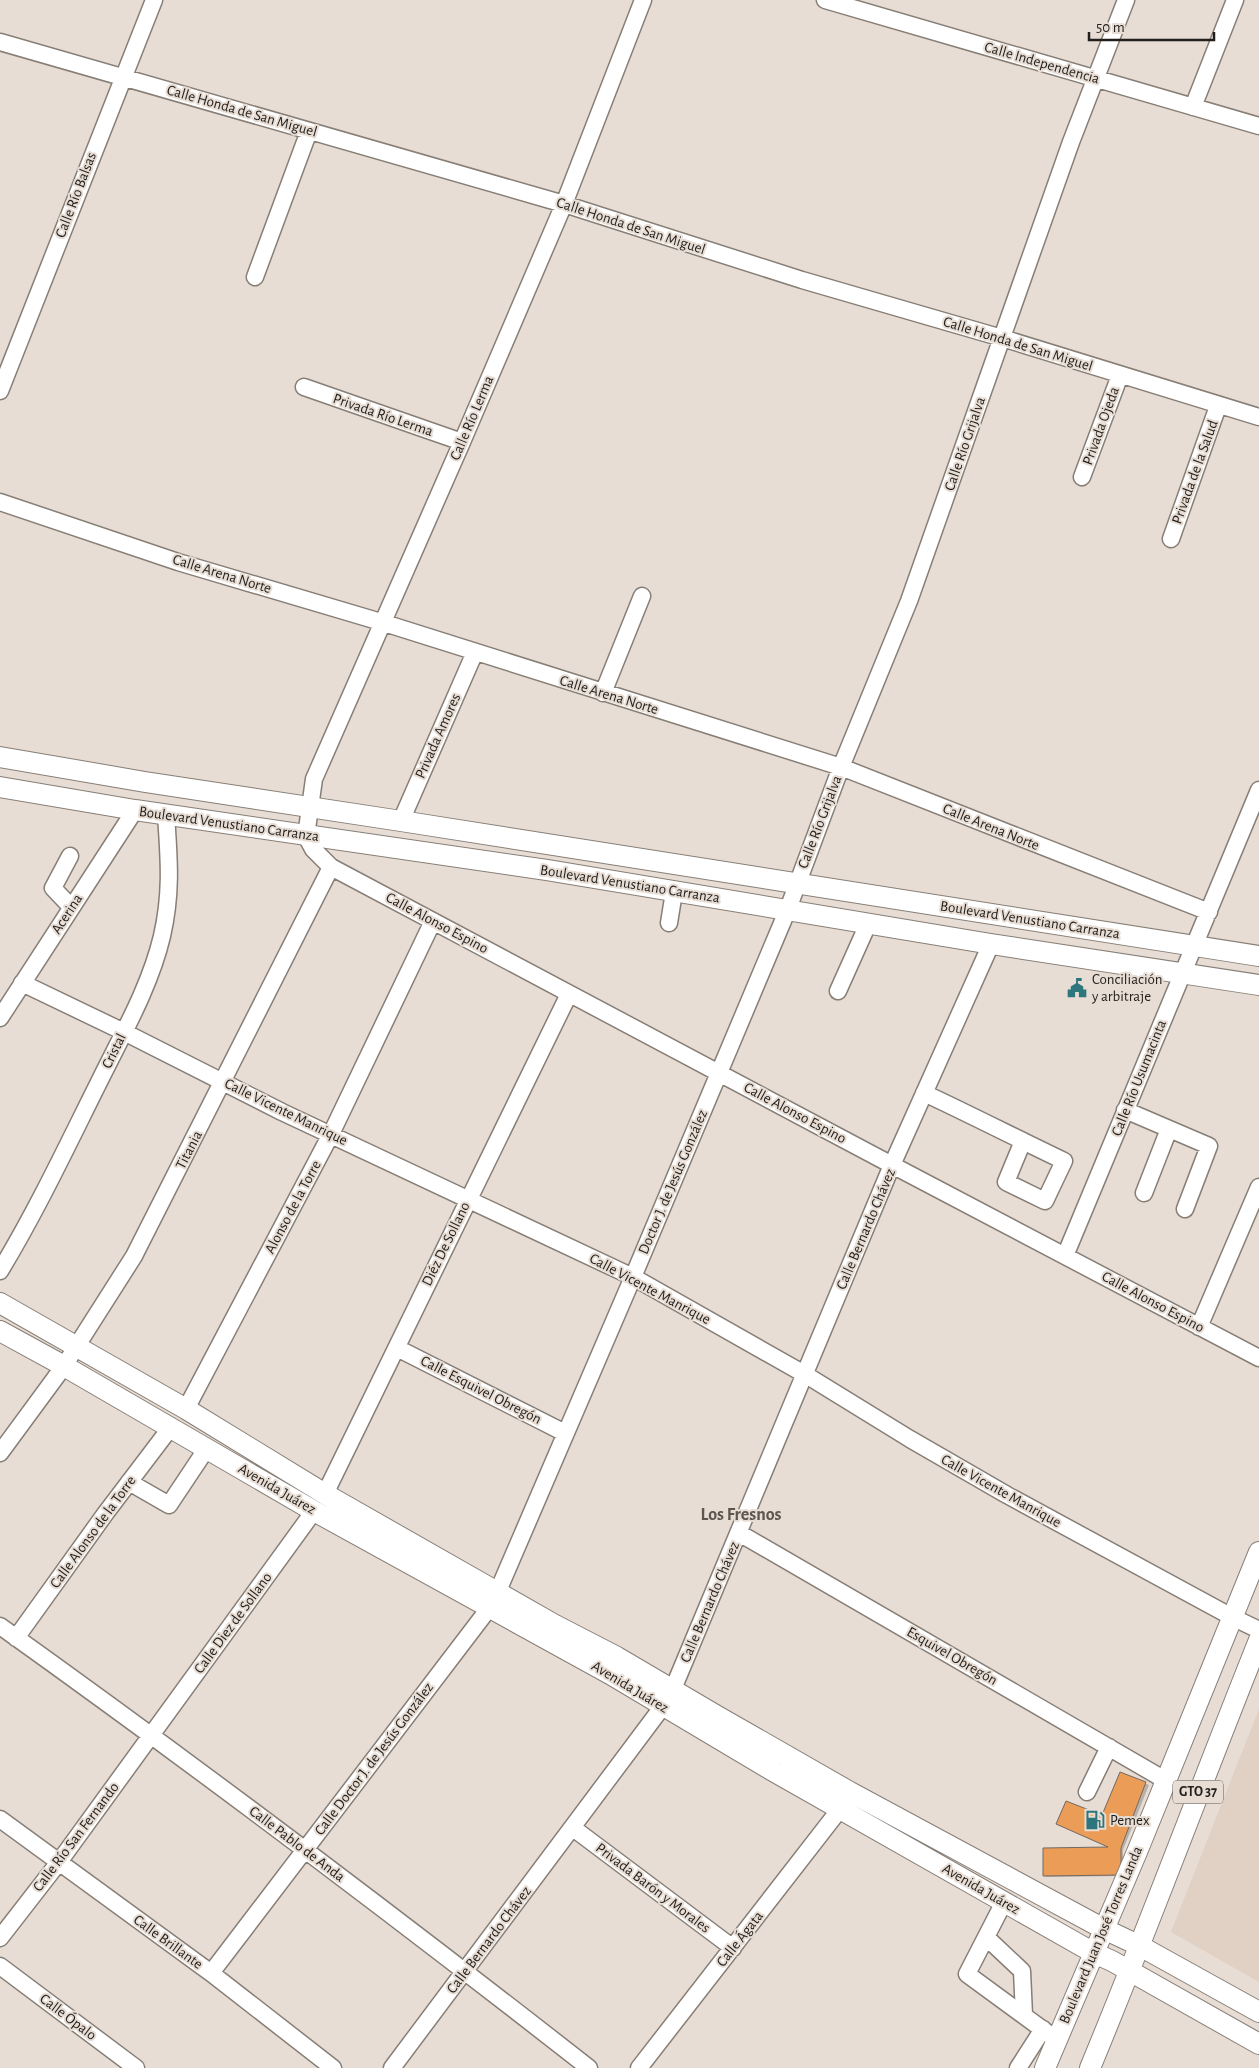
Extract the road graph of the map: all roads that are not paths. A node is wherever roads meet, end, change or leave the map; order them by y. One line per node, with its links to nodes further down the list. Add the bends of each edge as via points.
1 (154, 0): 7 (street, Calle Río Balsas)
2 (643, 0): 12 (street, Calle Río Lerma)
3 (825, 0): 8 (street, Calle Independencia)
4 (1126, 0): 8 (street, Calle Río Grijalva)
5 (1235, 0): 9 (street)
6 (0, 42): 7 (street, Calle Honda de San Miguel)
7 (123, 77): 11 (street, Calle Honda de San Miguel); 17 (street, Calle Río Balsas)
8 (1094, 78): 9 (street, Calle Independencia); 14 (street, Calle Río Grijalva)
9 (1193, 107): 10 (street, Calle Independencia)
10 (1259, 126)
11 (309, 131): 12 (street, Calle Honda de San Miguel); 13 (street)
12 (564, 204): 14 (street, Calle Honda de San Miguel, via 802,280); 20 (street, Calle Río Lerma)
13 (255, 277)
14 (1002, 338): 15 (street, Calle Honda de San Miguel); 29 (street, Calle Río Grijalva, via 909,601)
15 (1120, 376): 18 (street, Calle Honda de San Miguel); 21 (street, Privada Ojeda)
16 (304, 387): 20 (street, Privada Río Lerma)
17 (0, 391)
18 (1218, 406): 19 (street, Calle Honda de San Miguel); 23 (street, Privada de la Salud)
19 (1259, 417)
20 (462, 442): 25 (street, Calle Río Lerma)
21 (1082, 477)
22 (0, 502): 25 (street, Calle Arena Norte, via 178,562)
23 (1171, 539)
24 (642, 596): 27 (street)
25 (381, 622): 26 (street, Calle Arena Norte); 32 (street, Calle Río Lerma, via 314,779)
26 (475, 652): 27 (street, Calle Arena Norte); 35 (street, Privada Amores)
27 (603, 693): 29 (street, Calle Arena Norte)
28 (0, 758): 32 (main road, Boulevard Venustiano Carranza)
29 (841, 767): 39 (street, Calle Río Grijalva); 43 (street, Calle Arena Norte)
30 (0, 787): 33 (main road, Boulevard Venustiano Carranza)
31 (1259, 790): 43 (street, Calle Río Usumacinta)
32 (309, 807): 35 (main road, Boulevard Venustiano Carranza); 36 (street, Calle Río Lerma)
33 (135, 810): 34 (main road, Boulevard Venustiano Carranza); 41 (street, Acerina)
34 (166, 815): 36 (main road, Boulevard Venustiano Carranza); 56 (street, Cristal, via 170,875 168,907 154,965)
35 (401, 821): 39 (main road, Boulevard Venustiano Carranza)
36 (306, 836): 38 (street, via 313,849); 40 (main road, Boulevard Venustiano Carranza)
37 (70, 856): 41 (street, via 53,888)
38 (331, 867): 44 (street, Calle Alonso Espino); 58 (street, Titania)
39 (797, 884): 42 (street, Calle Río Grijalva); 48 (main road, Boulevard Venustiano Carranza)
40 (674, 892): 42 (main road, Boulevard Venustiano Carranza); 45 (street)
41 (71, 907): 51 (street, Acerina)
42 (788, 909): 46 (main road, Boulevard Venustiano Carranza); 57 (street, Doctor J. de Jesús González)
43 (1209, 912): 48 (street, Calle Río Usumacinta)
44 (433, 921): 54 (street, Calle Alonso Espino); 62 (street, Alonso de la Torre)
45 (669, 923)
46 (868, 924): 47 (main road, Boulevard Venustiano Carranza); 53 (street)
47 (991, 944): 50 (main road, Boulevard Venustiano Carranza); 59 (street, Calle Bernardo Chávez)
48 (1195, 945): 49 (main road, Boulevard Venustiano Carranza); 50 (street, Calle Río Usumacinta)
49 (1259, 956)
50 (1182, 972): 52 (main road, Boulevard Venustiano Carranza); 60 (street, Calle Río Usumacinta)
51 (22, 984): 55 (street, Acerina); 56 (street, Calle Vicente Manrique)
52 (1259, 985)
53 (838, 991)
54 (569, 994): 57 (street, Calle Alonso Espino); 67 (street, Diéz De Sollano)
55 (0, 1018)
56 (124, 1032): 58 (street, Calle Vicente Manrique); 70 (street, Cristal, via 25,1229)
57 (720, 1073): 64 (street, Calle Alonso Espino); 71 (street, Doctor J. de Jesús González)
58 (223, 1081): 62 (street, Calle Vicente Manrique); 75 (street, Titania, via 134,1256)
59 (924, 1093): 63 (street); 64 (street, Calle Bernardo Chávez)
60 (1125, 1110): 61 (street); 69 (street, Calle Río Usumacinta)
61 (1169, 1129): 66 (street); 68 (street, via 1210,1146)
62 (331, 1134): 67 (street, Calle Vicente Manrique); 80 (street, Alonso de la Torre)
63 (1023, 1141)
64 (892, 1165): 69 (street, Calle Alonso Espino); 79 (street, Calle Bernardo Chávez)
65 (1259, 1187): 73 (street)
66 (1144, 1193)
67 (468, 1198): 71 (street, Calle Vicente Manrique); 76 (street, Diéz De Sollano)
68 (1185, 1209)
69 (1065, 1256): 73 (street, Calle Alonso Espino)
70 (0, 1271)
71 (633, 1277): 79 (street, Calle Vicente Manrique); 82 (street, Doctor J. de Jesús González)
72 (0, 1303): 75 (main road, Avenida Juárez)
73 (1199, 1327): 77 (street, Calle Alonso Espino)
74 (0, 1331): 78 (main road, Avenida Juárez)
75 (77, 1346): 78 (street, Titania); 80 (main road, Avenida Juárez)
76 (396, 1348): 82 (street, Calle Esquivel Obregón); 86 (street, Diéz De Sollano)
77 (1259, 1358)
78 (64, 1366): 81 (main road, Avenida Juárez); 84 (street, Titania)
79 (806, 1375): 88 (street, Calle Bernardo Chávez); 91 (street, Calle Vicente Manrique, via 1007,1495)
80 (186, 1409): 86 (main road, Avenida Juárez)
81 (170, 1427): 83 (main road, Avenida Juárez); 85 (street, Calle Alonso de la Torre)
82 (565, 1433): 90 (street, Doctor J. de Jesús González)
83 (207, 1448): 85 (street, via 169,1505); 87 (main road, Avenida Juárez)
84 (0, 1453)
85 (129, 1482): 94 (street, Calle Alonso de la Torre)
86 (325, 1494): 90 (main road, Avenida Juárez)
87 (314, 1511): 90 (main road, Avenida Juárez); 98 (street, Calle Diez de Sollano)
88 (739, 1533): 96 (street, Calle Bernardo Chávez); 99 (street, Esquivel Obregón)
89 (1259, 1552): 91 (main road, Boulevard Juan José Torres Landa / GTO 37)
90 (494, 1599): 96 (main road, Avenida Juárez, via 555,1625); 97 (main road, Avenida Juárez); 105 (street, Calle Doctor J. de Jesús González)
91 (1232, 1618): 93 (street, Calle Vicente Manrique); 100 (main road, Boulevard Juan José Torres Landa / GTO 37)
92 (0, 1626): 94 (street, Calle Pablo de Anda)
93 (1259, 1630)
94 (16, 1638): 98 (street, Calle Pablo de Anda)
95 (1259, 1640): 111 (main road, GTO 37)
96 (672, 1689): 97 (street, Calle Bernardo Chávez); 108 (main road, Avenida Juárez, via 850,1792)
97 (663, 1706): 102 (main road, Avenida Juárez); 104 (street, Calle Bernardo Chávez)
98 (152, 1736): 105 (street, Calle Pablo de Anda); 106 (street, Calle Río San Fernando)
99 (1110, 1747): 100 (street, Esquivel Obregón); 101 (street)
100 (1165, 1780): 108 (main road, Boulevard Juan José Torres Landa / GTO 37)
101 (1087, 1792)
102 (840, 1809): 107 (main road, Avenida Juárez); 112 (street, Calle Ágata)
103 (0, 1819): 106 (street, Calle Brillante)
104 (573, 1828): 112 (street, Privada Barón y Morales); 115 (street, Calle Bernardo Chávez)
105 (304, 1850): 115 (street, Calle Pablo de Anda); 117 (street, Calle Doctor J. de Jesús González)
106 (59, 1862): 109 (street, Calle Río San Fernando); 117 (street, Calle Brillante)
107 (1004, 1902): 110 (street); 113 (main road, Avenida Juárez)
108 (1104, 1929): 111 (main road, Avenida Juárez); 113 (main road, Boulevard Juan José Torres Landa / GTO 37)
109 (0, 1938)
110 (987, 1938): 119 (street, via 1022,1971); 119 (street, via 967,1974)
111 (1140, 1946): 116 (main road, GTO 37); 118 (main road, Avenida Juárez)
112 (733, 1948): 126 (street, Calle Ágata)
113 (1094, 1954): 116 (main road, Avenida Juárez); 120 (main road, Boulevard Juan José Torres Landa / GTO 37)
114 (0, 1966): 122 (street, Calle Ópalo)
115 (466, 1971): 124 (street, Calle Bernardo Chávez); 125 (street, Calle Pablo de Anda)
116 (1130, 1972): 121 (main road, Avenida Juárez); 129 (main road, GTO 37)
117 (211, 1973): 123 (street, Calle Brillante)
118 (1259, 2012)
119 (1024, 2015): 120 (street)
120 (1050, 2035): 127 (street); 128 (main road, Boulevard Juan José Torres Landa / GTO 37)
121 (1259, 2044)
122 (136, 2068)
123 (334, 2068)
124 (392, 2068)
125 (589, 2068)
126 (639, 2068)
127 (1018, 2068)
128 (1045, 2068)
129 (1090, 2068)

